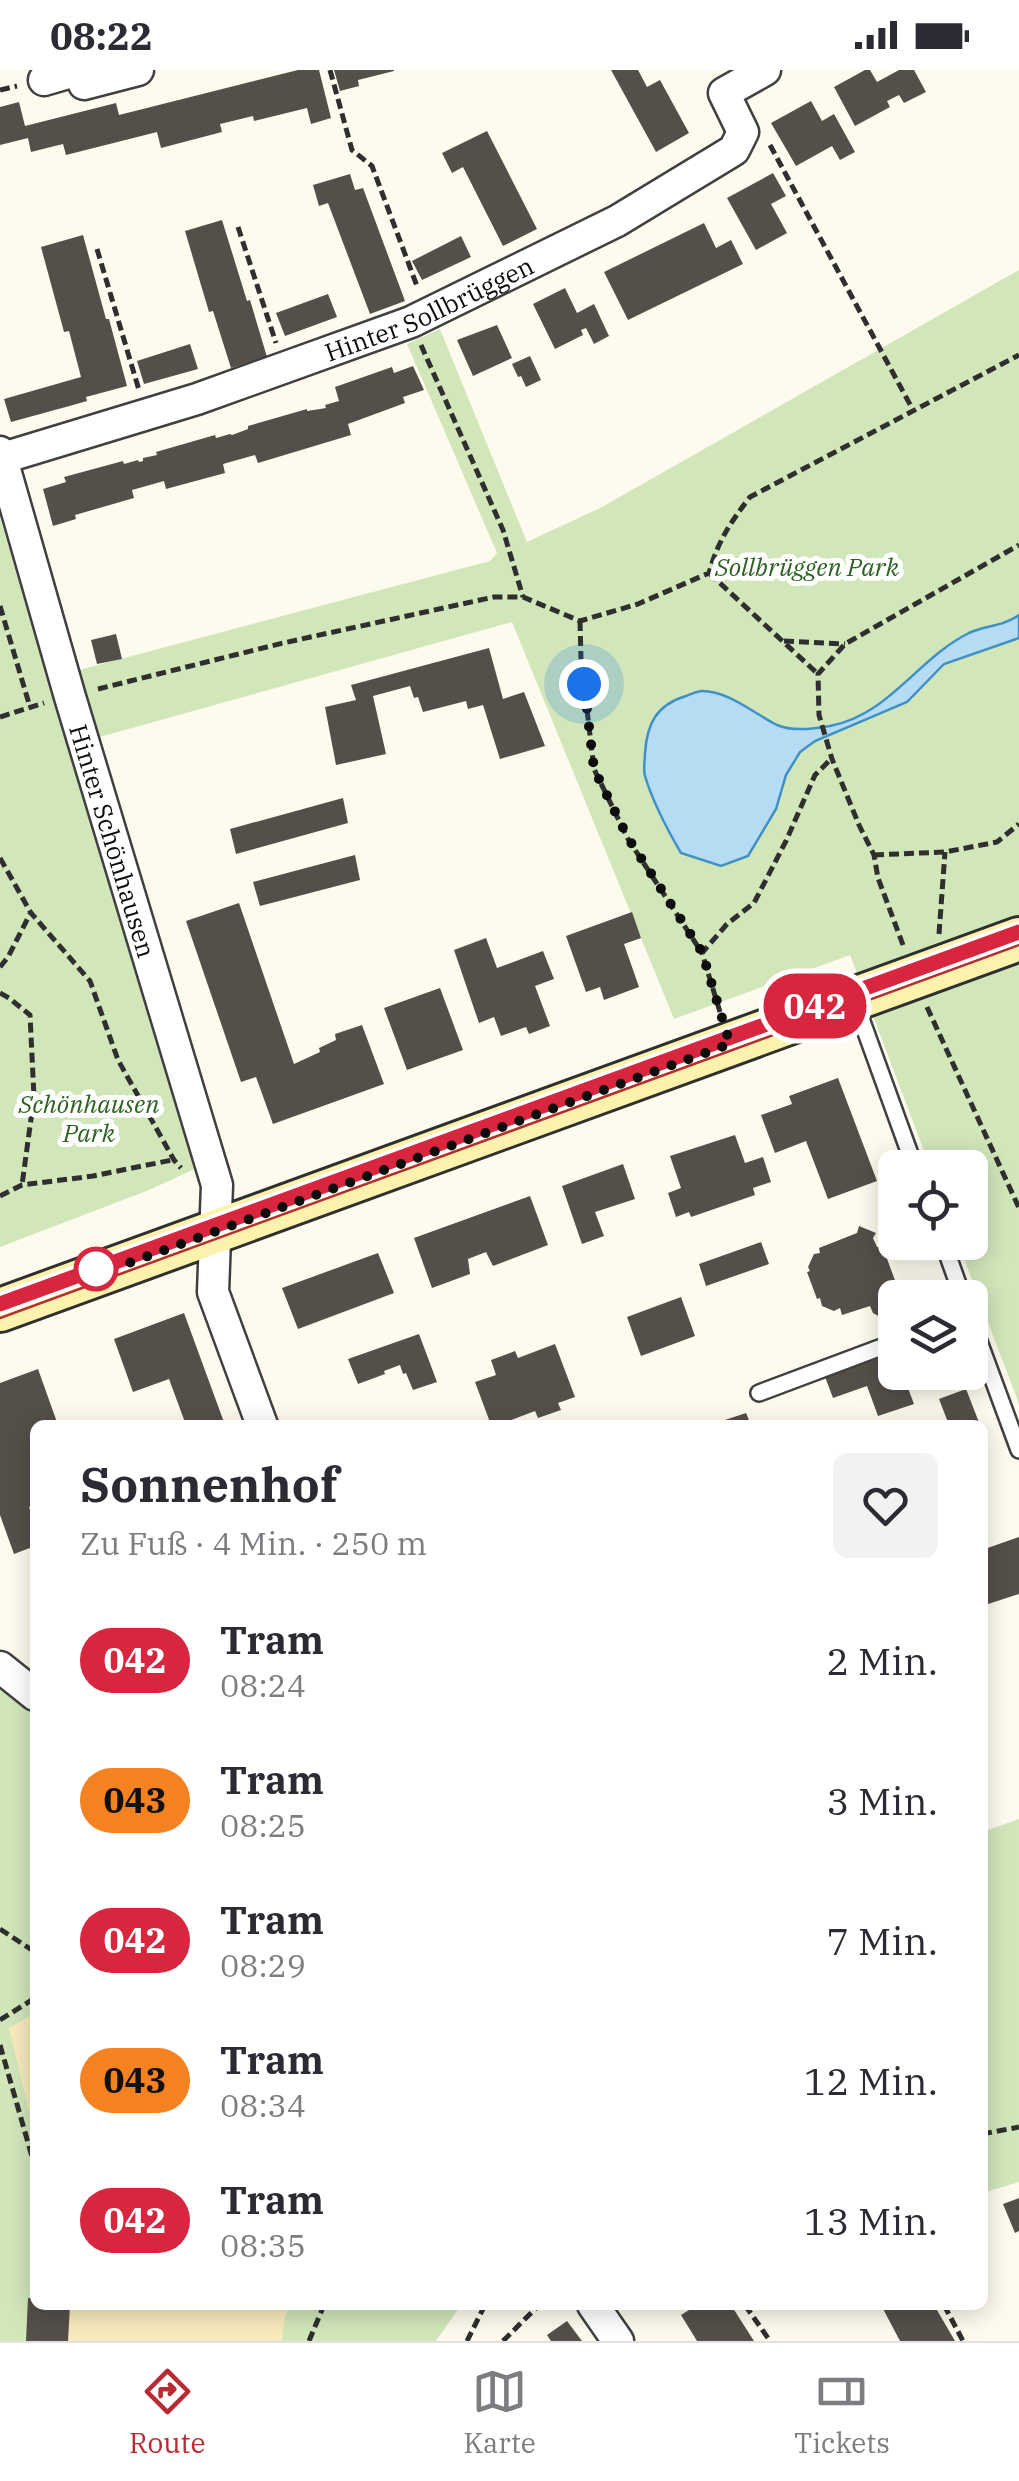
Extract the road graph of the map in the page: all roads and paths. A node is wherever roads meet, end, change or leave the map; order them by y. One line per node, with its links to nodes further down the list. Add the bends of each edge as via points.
1 (138, 70): 4 (street, via 84,84)
2 (330, 70): 9 (path, via 352,150 372,166)
3 (765, 70): 6 (street)
4 (78, 71): 5 (street)
5 (44, 80)
6 (722, 92): 9 (street, Hinter Sollbrüggen, via 743,132 734,150 617,220); 12 (path, via 780,162)
7 (238, 227): 11 (path)
8 (98, 249): 13 (path)
9 (420, 318): 11 (street, Hinter Sollbrüggen); 17 (path)
10 (1019, 355): 12 (path)
11 (284, 368): 13 (street, Hinter Sollbrüggen)
12 (913, 410): 16 (path, via 750,497 728,525)
13 (146, 415): 14 (street, Hinter Sollbrüggen)
14 (2, 455): 23 (street, Hinter Schönhausen)
15 (1019, 546): 21 (path)
16 (709, 573): 19 (path); 20 (path)
17 (523, 597): 19 (path); 23 (path, via 494,597 283,642)
18 (0, 606): 24 (path)
19 (580, 622): 33 (path, via 594,769 628,838)
20 (784, 641): 21 (path); 22 (path)
21 (846, 644): 22 (path)
22 (818, 674): 26 (path, via 819,715)
23 (70, 697): 24 (path); 45 (street, Hinter Schönhausen, via 217,1185)
24 (30, 707): 25 (path)
25 (0, 717)
26 (832, 759): 29 (path); 33 (path, via 815,776 754,903)
27 (1019, 824): 28 (path, via 997,842)
28 (946, 852): 29 (path); 35 (path)
29 (874, 854): 35 (path, via 878,878)
30 (0, 858): 31 (path)
31 (31, 913): 34 (path); 40 (path, via 90,981 118,1060)
32 (1019, 939): 35 (main road)
33 (702, 952): 38 (path)
34 (0, 968)
35 (925, 973): 37 (main road); 44 (path)
36 (0, 994): 42 (path, via 30,1015 34,1096)
37 (854, 999): 38 (main road); 39 (lane)
38 (730, 1044): 45 (main road)
39 (909, 1150)
40 (174, 1160): 41 (path); 42 (path)
41 (185, 1172)
42 (22, 1185): 43 (path)
43 (0, 1196)
44 (1019, 1208)
45 (214, 1232): 46 (main road); 50 (street, Hinter Schönhausen, via 213,1292)
46 (0, 1310)
47 (878, 1348): 49 (lane)
48 (988, 1365): 51 (lane)
49 (759, 1393)
50 (260, 1420)
51 (1019, 1450)
52 (0, 1667): 53 (street)
53 (30, 1691)
54 (0, 1929): 55 (path)
55 (30, 1949)
56 (30, 2001): 57 (path)
57 (0, 2020)
58 (0, 2046): 61 (path)
59 (1019, 2127): 60 (path)
60 (988, 2133)
61 (30, 2150)
62 (322, 2310): 68 (path)
63 (482, 2310): 69 (path)
64 (534, 2310): 70 (path)
65 (596, 2310): 71 (street)
66 (748, 2310): 72 (path)
67 (947, 2310): 73 (path)
68 (308, 2341)
69 (467, 2341)
70 (502, 2341)
71 (618, 2341)
72 (770, 2341)
73 (963, 2341)

